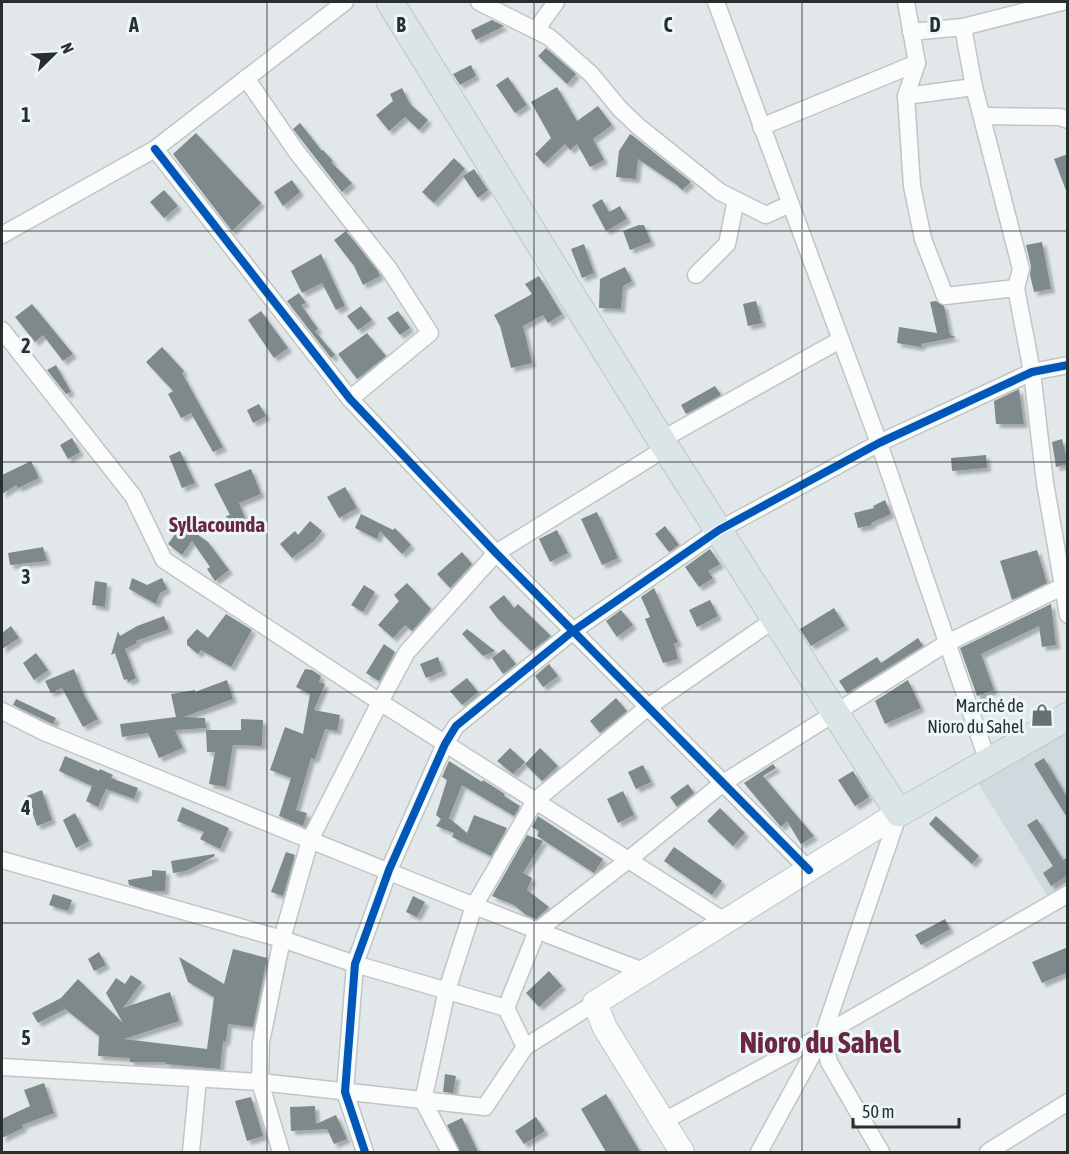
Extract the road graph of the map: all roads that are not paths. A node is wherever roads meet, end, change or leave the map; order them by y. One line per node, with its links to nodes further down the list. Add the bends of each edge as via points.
1 (345, 2): 12 (street)
2 (390, 2): 30 (main road)
3 (479, 2): 9 (street)
4 (556, 2): 9 (street)
5 (716, 2): 17 (street)
6 (906, 2): 10 (street)
7 (1062, 2): 8 (street)
8 (963, 27): 10 (street); 13 (street)
9 (536, 30): 19 (street, via 591,74 639,127 720,192)
10 (911, 32): 11 (street)
11 (917, 63): 14 (street); 17 (street)
12 (246, 78): 18 (street); 28 (street, via 296,151 389,269 430,333)
13 (974, 87): 14 (street); 15 (street)
14 (906, 96): 23 (street, via 912,186 923,239 945,296)
15 (982, 116): 16 (street); 23 (street, via 1021,268)
16 (1068, 120)
17 (761, 128): 20 (street)
18 (155, 149): 21 (street); 28 (street)
19 (736, 200): 20 (street, via 766,215); 22 (street, via 727,244)
20 (790, 204): 25 (street)
21 (2, 235)
22 (696, 275)
23 (1016, 288): 27 (street)
24 (2, 330): 38 (street, via 133,496 164,560)
25 (840, 340): 29 (street); 30 (street)
26 (1068, 365): 27 (street)
27 (1032, 372): 29 (street); 33 (street, via 1045,483)
28 (350, 399): 32 (street)
29 (879, 443): 31 (street); 37 (street)
30 (664, 444): 31 (main road); 32 (street)
31 (718, 530): 35 (main road); 36 (street)
32 (496, 553): 36 (street); 38 (street, via 407,652)
33 (1065, 586): 34 (street); 37 (street)
34 (1068, 615)
35 (775, 619): 39 (street); 41 (main road)
36 (573, 631): 39 (street); 43 (street, via 456,726)
37 (947, 644): 41 (street); 44 (street)
38 (380, 702): 43 (street); 48 (street)
39 (648, 707): 45 (street); 46 (street)
40 (2, 711): 48 (street, via 44,732)
41 (836, 713): 45 (street); 47 (main road)
42 (1068, 716): 44 (main road)
43 (445, 744): 46 (street); 51 (street)
44 (988, 762): 47 (main road)
45 (723, 783): 50 (street); 52 (street)
46 (535, 801): 50 (street); 54 (street)
47 (899, 813): 52 (street); 63 (street)
48 (310, 840): 51 (street); 57 (street)
49 (2, 860): 57 (street)
50 (628, 860): 55 (street); 56 (street)
51 (389, 870): 54 (street); 58 (street)
52 (809, 870): 55 (street)
53 (1068, 894): 63 (street)
54 (474, 906): 56 (street); 60 (street)
55 (726, 922): 59 (street)
56 (537, 931): 59 (street); 62 (street)
57 (282, 939): 58 (street); 67 (street, via 261,1042)
58 (355, 964): 60 (street); 68 (street)
59 (646, 972): 61 (street)
60 (447, 990): 62 (street); 69 (street)
61 (595, 1003): 64 (street); 71 (street, via 605,1028)
62 (506, 1008): 64 (street)
63 (823, 1035): 71 (street); 77 (street); 78 (street, via 829,1062)
64 (525, 1047): 69 (street, via 485,1107)
65 (2, 1067): 66 (street)
66 (198, 1078): 67 (street); 72 (street)
67 (260, 1082): 68 (street); 73 (street)
68 (345, 1092): 69 (street); 74 (street)
69 (423, 1101): 75 (street)
70 (1068, 1102): 79 (street)
71 (662, 1122): 76 (street)
72 (191, 1152)
73 (281, 1152)
74 (365, 1152)
75 (450, 1152)
76 (682, 1152)
77 (759, 1152)
78 (881, 1152)
79 (988, 1152)

